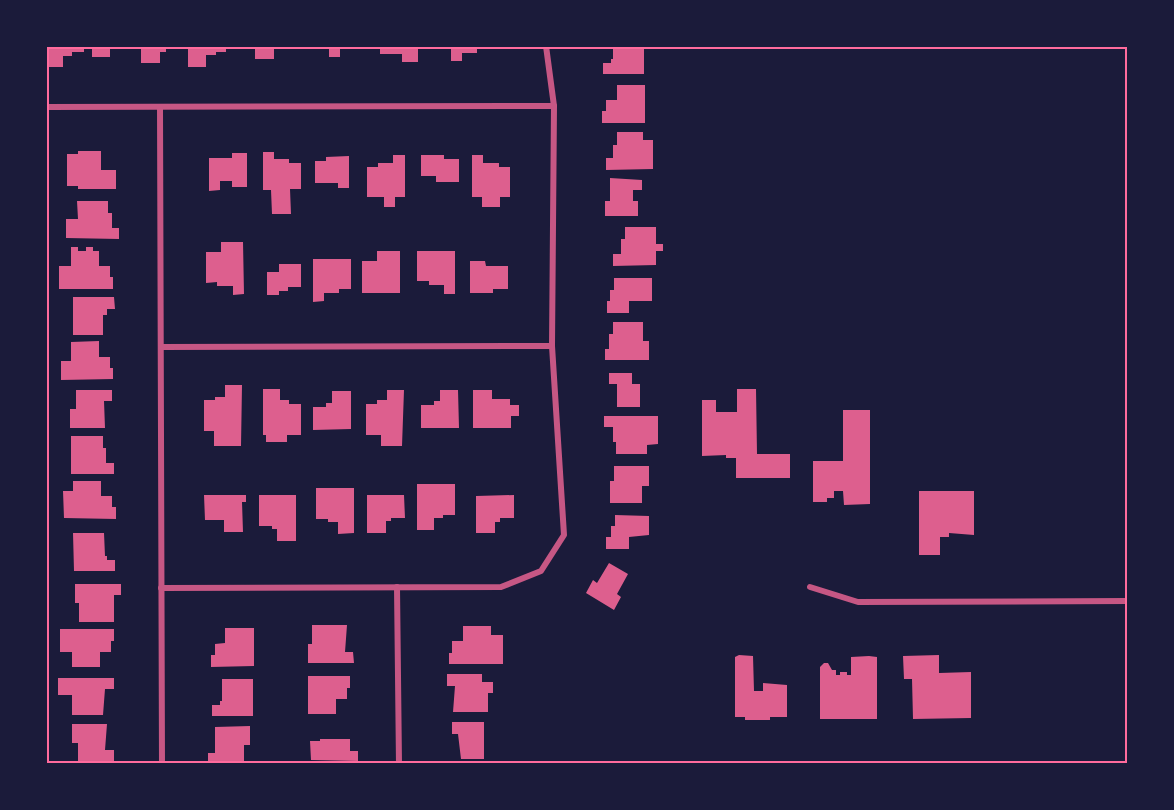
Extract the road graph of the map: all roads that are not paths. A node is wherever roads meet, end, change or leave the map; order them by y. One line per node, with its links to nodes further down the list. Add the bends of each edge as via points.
1 (546, 46): 2 (street)
2 (554, 106): 4 (street); 5 (street)
3 (46, 107): 4 (street)
4 (160, 107): 6 (street)
5 (552, 346): 6 (street); 7 (street, via 564,535 541,571 501,587)
6 (160, 347): 9 (street)
7 (397, 587): 9 (street); 12 (street)
8 (810, 587): 10 (street, via 858,602)
9 (161, 588): 11 (street)
10 (1128, 601)
11 (162, 764)
12 (399, 764)

